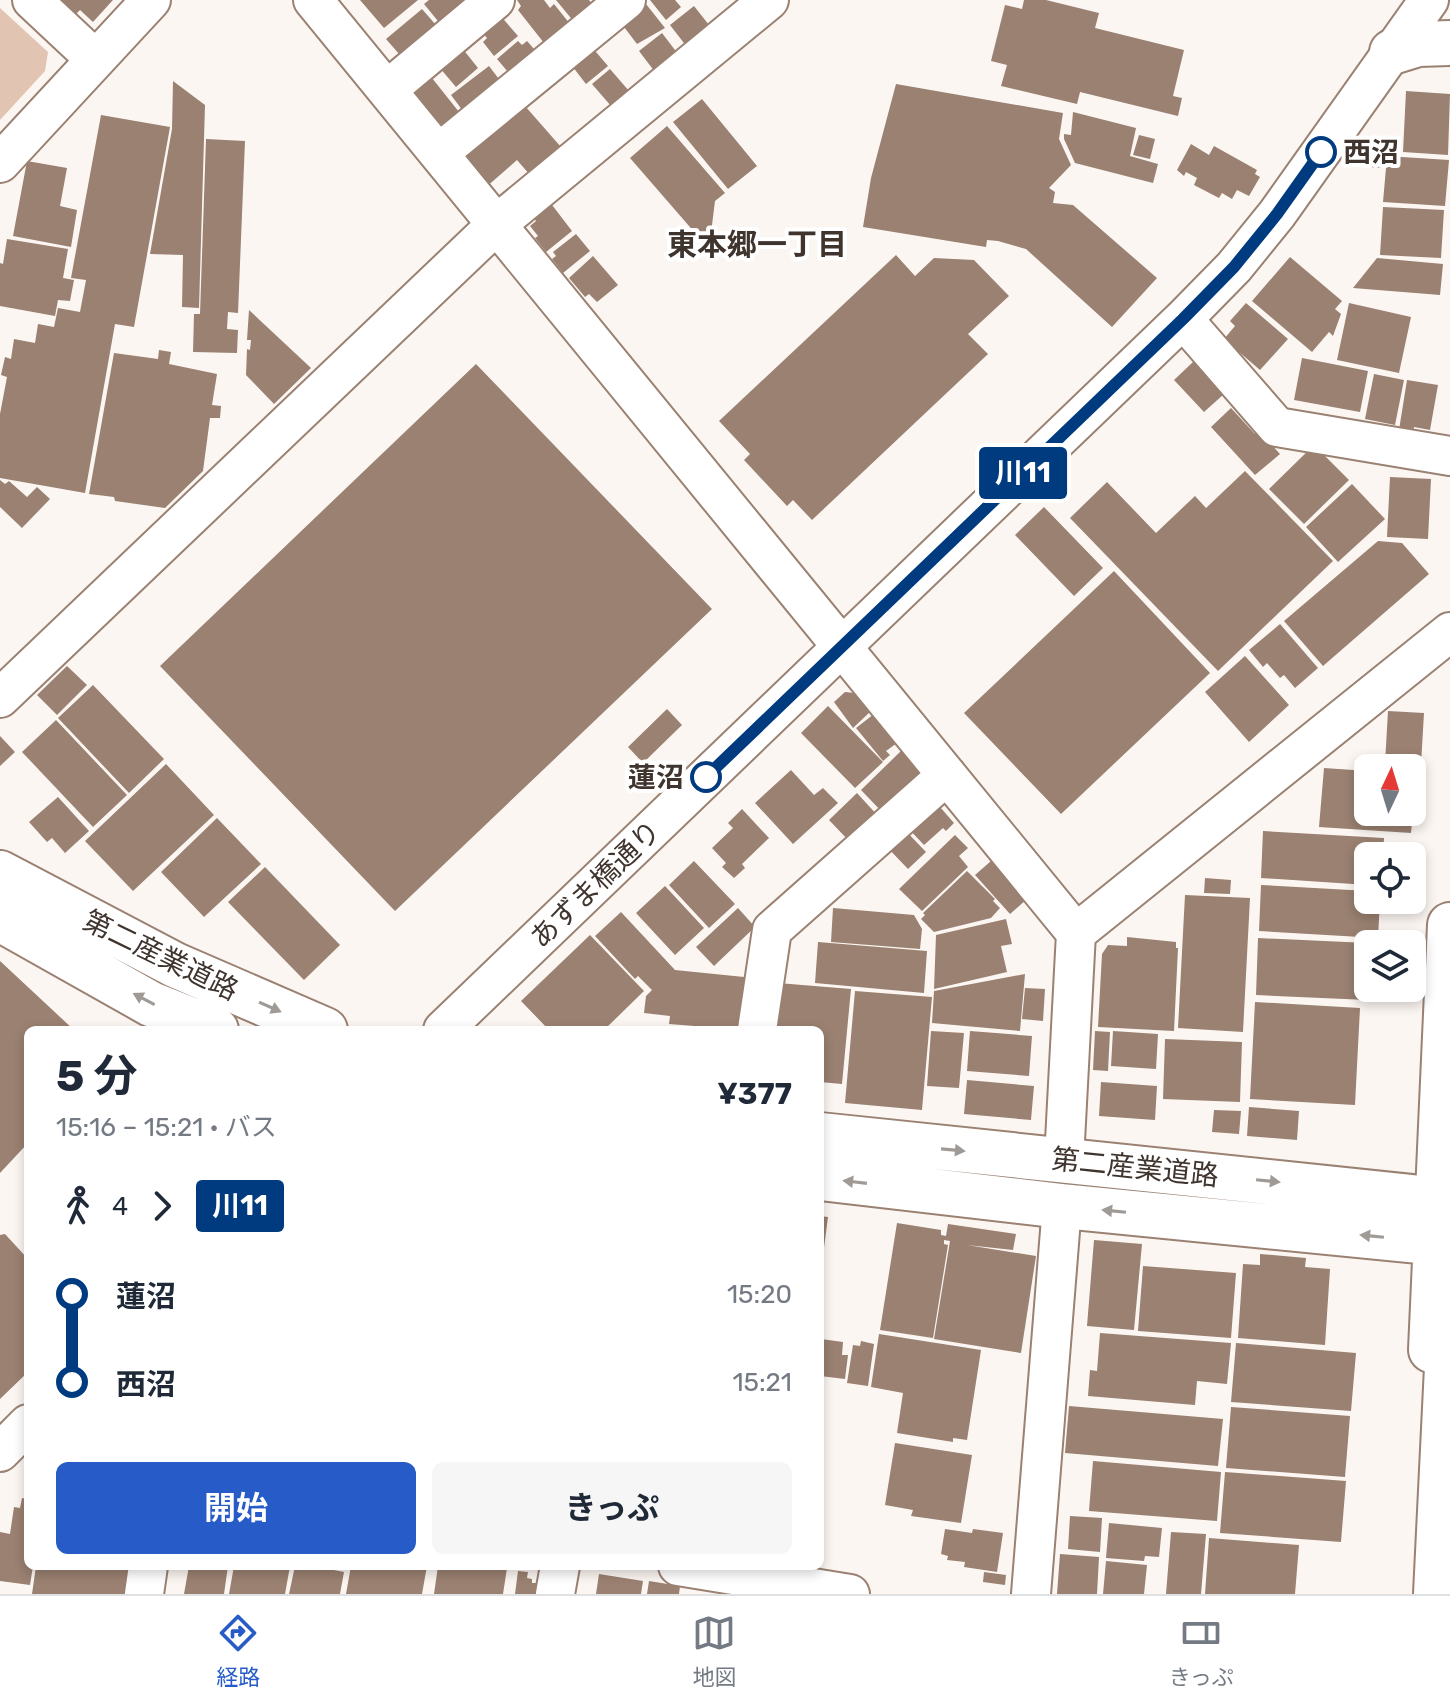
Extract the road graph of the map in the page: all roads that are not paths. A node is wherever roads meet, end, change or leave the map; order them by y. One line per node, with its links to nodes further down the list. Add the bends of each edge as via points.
1 (32, 0): 10 (street)
2 (151, 0): 10 (street)
3 (313, 0): 11 (street)
4 (495, 0): 11 (street)
5 (626, 0): 12 (street)
6 (769, 0): 14 (street)
7 (1429, 0): 9 (street, あずま橋通り)
8 (1450, 43): 9 (main road)
9 (1392, 52): 15 (street, あずま橋通り, via 1277,214)
10 (95, 59): 13 (street)
11 (387, 90): 12 (street)
12 (439, 153): 14 (street)
13 (0, 163)
14 (497, 224): 18 (street); 19 (street)
15 (1183, 319): 16 (street, via 1277,427); 18 (street, あずま橋通り)
16 (1450, 456)
17 (1450, 632): 24 (street)
18 (842, 647): 20 (street); 27 (street, あずま橋通り)
19 (0, 698)
20 (947, 775): 24 (street); 28 (street, via 772,930)
21 (0, 873): 26 (main road, 第二産業道路, one-way to 26, via 175,965)
22 (0, 919): 25 (main road, 第二産業道路, one-way to 22, via 151,1004)
23 (1450, 925): 32 (main road)
24 (1076, 933): 30 (street)
25 (206, 1026)
26 (316, 1026)
27 (447, 1026)
28 (758, 1026)
29 (824, 1135): 30 (main road, 第二産業道路, one-way to 30)
30 (1064, 1160): 32 (main road, 第二産業道路, one-way to 32)
31 (824, 1178): 33 (main road, 第二産業道路, one-way to 31)
32 (1444, 1200): 34 (main road)
33 (1062, 1206): 34 (main road, 第二産業道路, one-way to 33); 43 (street)
34 (1443, 1243): 44 (main road)
35 (1450, 1305): 45 (main road)
36 (147, 1570): 40 (street)
37 (559, 1570): 41 (street)
38 (730, 1570): 39 (street)
39 (783, 1574): 42 (street)
40 (144, 1594)
41 (555, 1594)
42 (850, 1594)
43 (1031, 1594)
44 (1419, 1594)
45 (1436, 1594)

